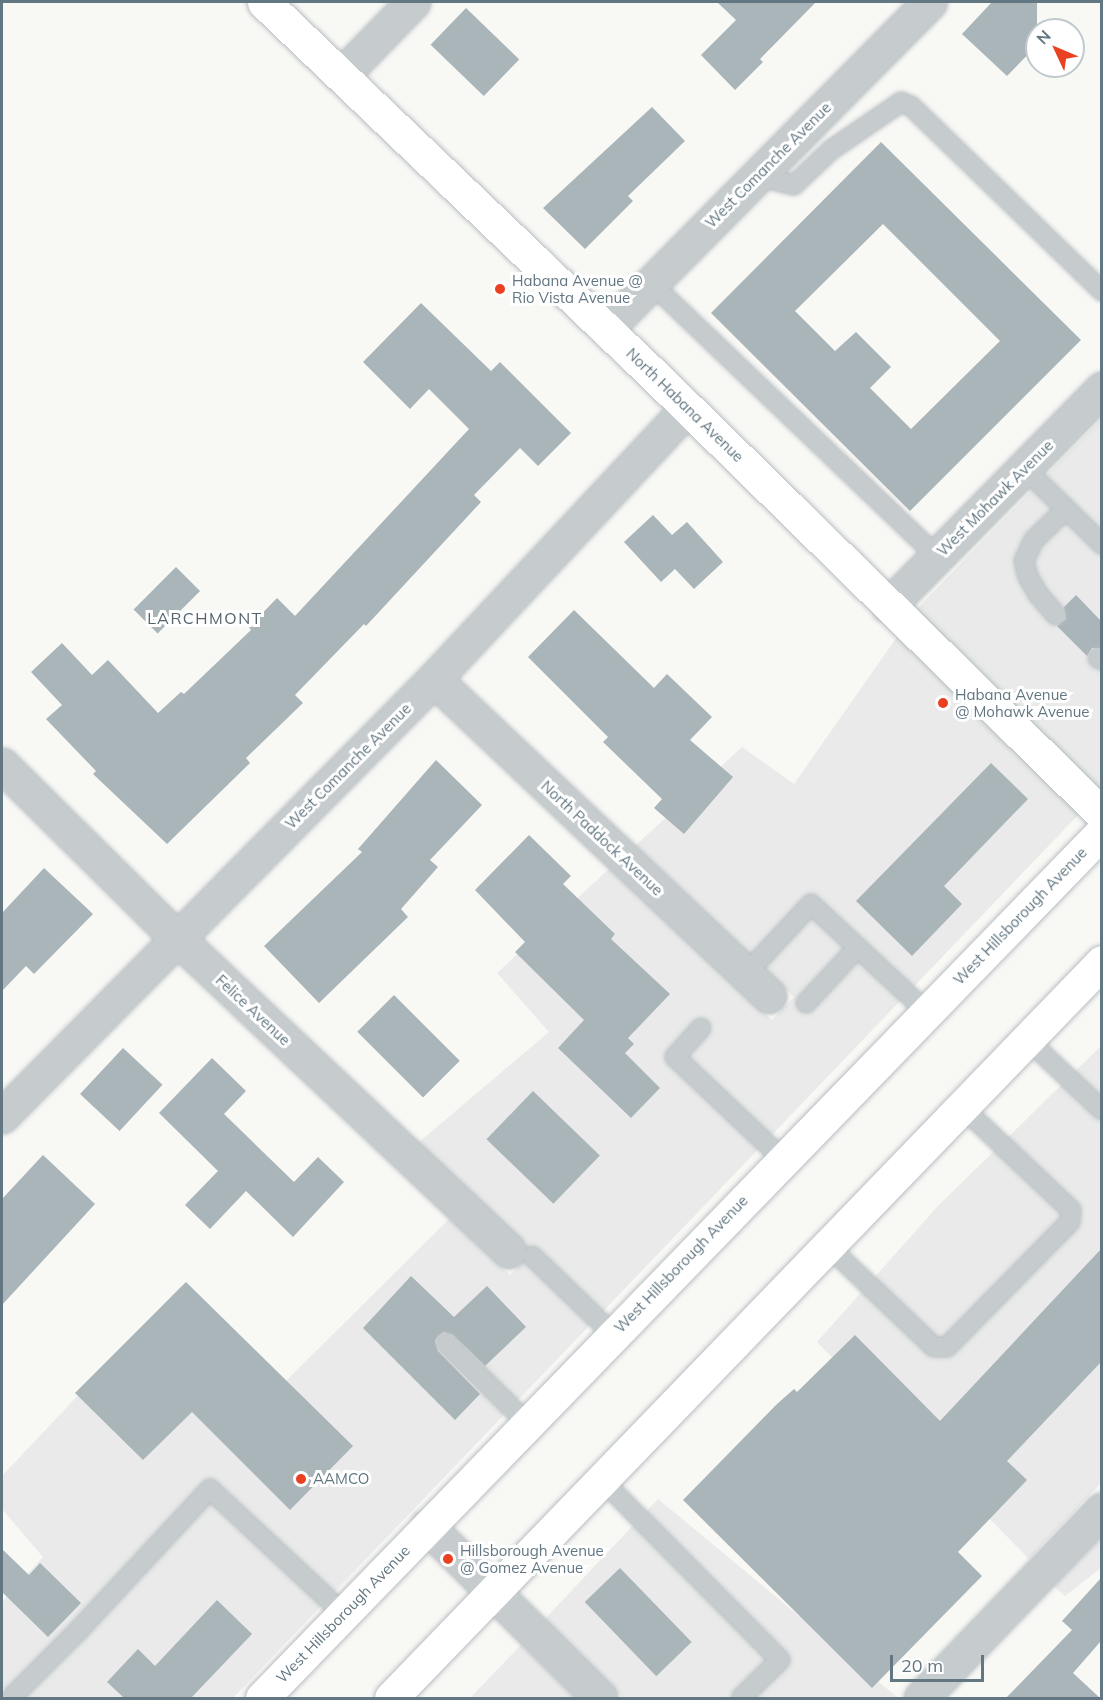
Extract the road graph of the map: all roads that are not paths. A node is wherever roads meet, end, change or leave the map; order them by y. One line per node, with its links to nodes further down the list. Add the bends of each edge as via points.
1 (264, 2): 4 (main road, North Habana Avenue)
2 (413, 2): 4 (street)
3 (930, 2): 5 (street, West Comanche Avenue)
4 (342, 76): 10 (main road, North Habana Avenue)
5 (811, 122): 6 (lane); 7 (street, West Comanche Avenue)
6 (831, 150): 7 (lane, via 794,184); 9 (lane, via 901,102 911,106)
7 (757, 176): 8 (street, West Comanche Avenue)
8 (651, 283): 10 (street, West Comanche Avenue); 16 (lane)
9 (1101, 291)
10 (606, 329): 12 (main road, North Habana Avenue)
11 (1101, 389): 13 (street, West Mohawk Avenue)
12 (688, 408): 17 (main road, North Habana Avenue); 19 (street, West Comanche Avenue)
13 (1024, 468): 14 (lane); 16 (street, West Mohawk Avenue)
14 (1066, 509): 15 (lane); 18 (lane, via 1034,540 1024,561 1038,594)
15 (1101, 544)
16 (937, 556): 17 (street, West Mohawk Avenue)
17 (888, 606): 21 (main road, North Habana Avenue)
18 (1056, 615)
19 (434, 680): 23 (street, West Comanche Avenue); 27 (street, North Paddock Avenue)
20 (2, 765): 23 (street, Felice Avenue)
21 (1101, 814)
22 (1101, 832): 29 (main road, West Hillsborough Avenue)
23 (177, 938): 34 (street, West Comanche Avenue); 37 (street, Felice Avenue)
24 (858, 947): 25 (lane, via 812,904); 28 (lane); 29 (lane)
25 (757, 962)
26 (1101, 962): 31 (main road)
27 (769, 996)
28 (806, 1003)
29 (927, 1012): 35 (main road, West Hillsborough Avenue)
30 (701, 1028): 35 (lane, via 675,1057)
31 (1027, 1039): 32 (lane); 33 (main road)
32 (1098, 1099)
33 (962, 1107): 36 (main road); 36 (lane, via 1071,1210 1070,1222 947,1347 934,1347)
34 (2, 1116)
35 (783, 1159): 38 (main road, West Hillsborough Avenue)
36 (828, 1246): 41 (main road)
37 (520, 1253): 38 (lane)
38 (613, 1334): 40 (main road, West Hillsborough Avenue)
39 (446, 1343): 40 (lane)
40 (527, 1423): 43 (main road, West Hillsborough Avenue)
41 (602, 1480): 44 (main road); 50 (lane, via 780,1660)
42 (1101, 1510): 51 (street)
43 (427, 1526): 44 (street); 45 (main road, West Hillsborough Avenue)
44 (493, 1594): 48 (main road); 49 (street)
45 (344, 1613): 46 (lane, via 210,1489); 47 (main road, West Hillsborough Avenue)
46 (11, 1698)
47 (262, 1698)
48 (391, 1698)
49 (600, 1698)
50 (741, 1698)
51 (921, 1698)

